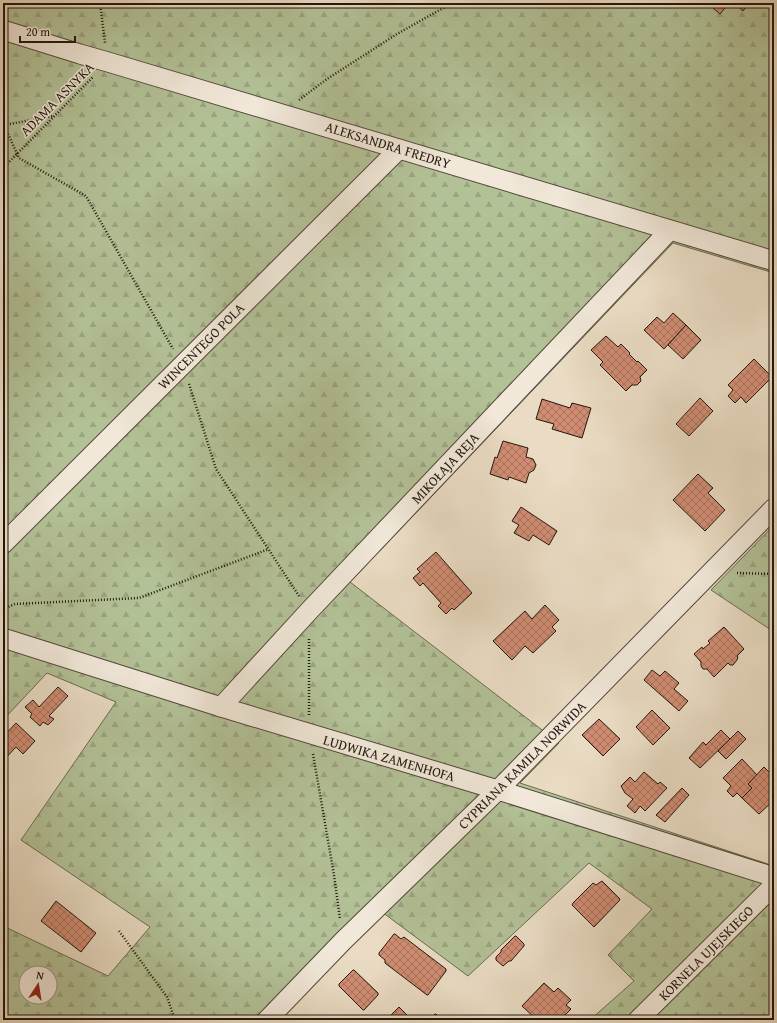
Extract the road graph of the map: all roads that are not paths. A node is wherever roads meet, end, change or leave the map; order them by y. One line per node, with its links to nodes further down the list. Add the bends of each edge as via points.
1 (3, 30): 2 (street, ALEKSANDRA FREDRY)
2 (399, 148): 3 (street, ALEKSANDRA FREDRY); 6 (street, WINCENTEGO POLA)
3 (670, 230): 4 (street, ALEKSANDRA FREDRY); 8 (street, MIKOŁAJA REJA)
4 (774, 261)
5 (774, 508): 9 (street, CYPRIANA KAMILA NORWIDA)
6 (3, 544)
7 (3, 638): 8 (street, LUDWIKA ZAMENHOFA)
8 (221, 707): 9 (street, LUDWIKA ZAMENHOFA)
9 (498, 790): 10 (street, LUDWIKA ZAMENHOFA); 12 (street, CYPRIANA KAMILA NORWIDA, via 343,941)
10 (774, 877)
11 (774, 885): 13 (street, KORNELA UJEJSKIEGO)
12 (268, 1020)
13 (638, 1020)

